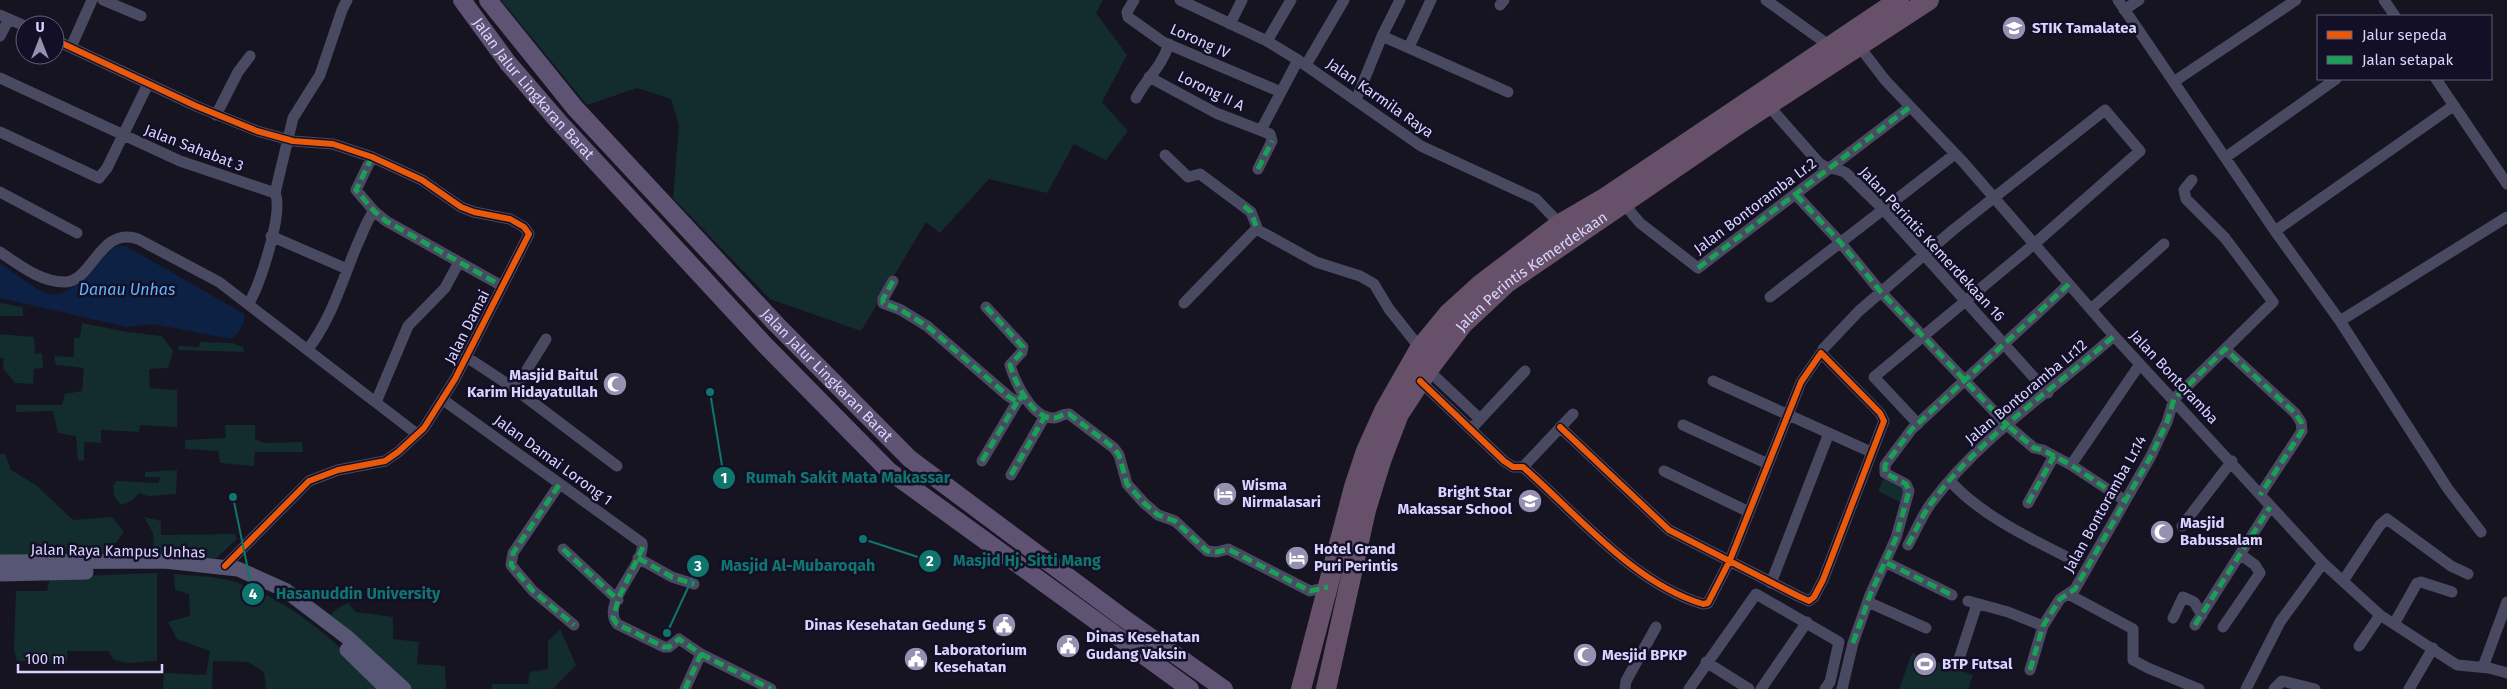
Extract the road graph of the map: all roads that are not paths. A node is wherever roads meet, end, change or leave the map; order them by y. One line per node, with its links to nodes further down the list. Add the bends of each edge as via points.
1 (92, 0): 31 (street)
2 (104, 0): 21 (street)
3 (347, 0): 55 (street, via 320,75 296,111)
4 (462, 0): 51 (main road, Jalan Jalur Lingkaran Barat, via 508,64)
5 (488, 0): 48 (main road, Jalan Jalur Lingkaran Barat)
6 (1134, 0): 28 (street, Lorong IV, via 1127,12 1129,18)
7 (1180, 0): 23 (street, Jalan Karmila Raya)
8 (1242, 0): 23 (street)
9 (1291, 0): 26 (street)
10 (1344, 0): 34 (street)
11 (1400, 0): 25 (street)
12 (1431, 0): 32 (street)
13 (1766, 0): 29 (street)
14 (1899, 0): 29 (highway, Jalan Perintis Kemerdekaan)
15 (1929, 0): 30 (highway, Jalan Perintis Kemerdekaan)
16 (2138, 0): 19 (street)
17 (2296, 0): 39 (street)
18 (2384, 0): 20 (street)
19 (2121, 5): 39 (street)
20 (2394, 15)
21 (141, 16)
22 (4, 17): 24 (street)
23 (1230, 24): 26 (street, Jalan Karmila Raya)
24 (0, 36)
25 (1382, 36): 32 (street); 44 (street)
26 (1267, 41): 34 (street, Jalan Karmila Raya)
27 (65, 44): 31 (street)
28 (1168, 44): 35 (street, via 1158,70); 41 (street, Lorong IV)
29 (1830, 46): 50 (highway, Jalan Perintis Kemerdekaan)
30 (1859, 46): 45 (highway, Jalan Perintis Kemerdekaan); 47 (street, Jalan Bontoramba)
31 (71, 47): 40 (street)
32 (1409, 47): 42 (street)
33 (250, 56): 49 (street)
34 (1302, 63): 41 (street); 44 (street, Jalan Karmila Raya)
35 (1149, 77): 43 (street); 52 (street, Lorong II A, via 1216,113)
36 (0, 78): 54 (street, Jalan Sahabat 3)
37 (2335, 80): 59 (street)
38 (2437, 80): 46 (street)
39 (2175, 81): 59 (street)
40 (148, 84): 49 (street); 54 (street)
41 (1281, 92): 52 (street)
42 (1508, 92)
43 (1136, 98)
44 (1356, 100): 72 (street, Jalan Karmila Raya, via 1421,146 1536,199)
45 (1768, 105): 50 (highway, Jalan Perintis Kemerdekaan); 61 (street, Jalan Perintis Kemerdekaan 16, via 1819,163)
46 (2453, 106): 63 (street); 74 (street)
47 (1910, 107): 56 (street, Jalan Bontoramba); 61 (street, Jalan Bontoramba Lr.2)
48 (575, 108): 51 (main road); 192 (main road, Jalan Jalur Lingkaran Barat, via 776,324 910,459)
49 (216, 114): 55 (street)
50 (1738, 116): 68 (highway, Jalan Perintis Kemerdekaan); 72 (highway, Jalan Perintis Kemerdekaan)
51 (558, 121): 191 (main road, Jalan Jalur Lingkaran Barat, via 771,351 889,472)
52 (1260, 130): 60 (street, via 1270,134 1272,141)
53 (0, 132): 54 (street, via 99,178 108,168)
54 (122, 136): 65 (street, Jalan Sahabat 3, via 204,171)
55 (286, 140): 58 (street, via 333,144); 65 (street)
56 (1955, 154): 67 (street, Jalan Bontoramba); 69 (street)
57 (1165, 155): 73 (street, via 1188,177 1199,174 1251,212)
58 (372, 157): 70 (street, via 356,190); 86 (street, Jalan Damai, via 422,180 469,210 501,216 528,230 528,240)
59 (2226, 157): 74 (street)
60 (1258, 168)
61 (1832, 168): 66 (street, Jalan Bontoramba Lr.2); 69 (street, Jalan Perintis Kemerdekaan 16, via 1846,172)
62 (2192, 180): 102 (street, via 2184,192 2186,199 2225,238 2273,300)
63 (2507, 184)
64 (0, 192): 75 (street)
65 (275, 193): 76 (street, via 278,202)
66 (1796, 195): 68 (street, Jalan Bontoramba Lr.2, via 1698,268 1640,223); 77 (street)
67 (1993, 198): 79 (street, Jalan Bontoramba); 79 (street, via 2105,110 2140,151); 81 (street)
68 (1623, 203): 106 (highway, Jalan Perintis Kemerdekaan, via 1507,283 1463,324)
69 (1883, 209): 77 (street); 81 (street, Jalan Perintis Kemerdekaan 16)
70 (374, 211): 82 (street); 83 (street, via 361,232)
71 (2507, 217): 94 (street)
72 (1560, 224): 99 (highway, Jalan Perintis Kemerdekaan, via 1481,284 1448,314)
73 (1257, 228): 91 (street); 99 (street, via 1303,256 1374,284)
74 (2275, 231): 94 (street)
75 (77, 233)
76 (272, 236): 83 (street); 90 (street, via 260,280)
77 (1840, 242): 87 (street); 88 (street)
78 (2164, 244): 93 (street)
79 (2033, 245): 85 (street, Jalan Bontoramba); 89 (street)
80 (0, 252): 90 (street, via 34,273 69,282 116,239 130,237 206,273)
81 (1924, 255): 87 (street); 89 (street, Jalan Perintis Kemerdekaan 16)
82 (460, 262): 86 (street); 114 (street, via 442,291 408,326)
83 (347, 269): 100 (street, via 323,327)
84 (893, 281): 111 (street, via 883,303 927,326 1001,391)
85 (2069, 284): 93 (street, Jalan Bontoramba); 98 (street)
86 (502, 286): 103 (street, Jalan Damai)
87 (1881, 292): 96 (street); 101 (street, via 1846,322)
88 (1770, 297)
89 (1966, 300): 96 (street); 98 (street, Jalan Perintis Kemerdekaan 16)
90 (249, 303): 100 (street)
91 (1184, 303)
92 (986, 307): 111 (street, via 1024,347 1010,365)
93 (2091, 309): 95 (street, Jalan Bontoramba)
94 (2340, 321): 144 (street, via 2448,489)
95 (2114, 336): 104 (street, Jalan Bontoramba); 110 (street, Jalan Bontoramba Lr.12)
96 (1922, 337): 107 (street); 119 (street, via 1874,377)
97 (546, 339): 109 (street)
98 (2004, 344): 107 (street); 110 (street, Jalan Perintis Kemerdekaan 16)
99 (1420, 348): 161 (highway, Jalan Perintis Kemerdekaan, via 1370,439)
100 (308, 349): 114 (street)
101 (1823, 349)
102 (2225, 349): 113 (street); 138 (street, via 2295,413 2302,424 2302,430)
103 (465, 356): 109 (street); 112 (street, Jalan Damai)
104 (2140, 364): 113 (street, Jalan Bontoramba); 131 (street)
105 (1525, 371): 118 (street)
106 (1424, 375): 118 (street); 124 (street); 194 (highway, Jalan Perintis Kemerdekaan, via 1399,414 1366,510)
107 (1965, 379): 119 (street); 120 (street)
108 (1713, 381): 116 (street)
109 (515, 388): 132 (street)
110 (2048, 393): 120 (street, Jalan Bontoramba Lr.12)
111 (1020, 398): 117 (street); 128 (street)
112 (442, 399): 123 (street, Jalan Damai); 137 (street, Jalan Damai Lorong 1)
113 (2174, 400): 129 (street, Jalan Bontoramba); 139 (street, Jalan Bontoramba Lr.14, via 2163,430)
114 (376, 402): 123 (street)
115 (1573, 414): 122 (street)
116 (1787, 415): 125 (street); 126 (street, via 1800,382 1821,353 1883,417 1882,428); 130 (street)
117 (1045, 416): 135 (street); 161 (street, via 1054,418 1069,414 1114,448 1126,482 1135,493 1158,515 1175,521 1207,551 1228,549 1310,591)
118 (1480, 420): 124 (street)
119 (1918, 424): 152 (street, via 1885,465 1885,472 1906,484 1909,491)
120 (2007, 424): 127 (street, via 2034,448); 136 (street, Jalan Bontoramba Lr.12)
121 (1684, 425): 130 (street)
122 (1560, 427): 133 (street); 150 (street, via 1669,530)
123 (422, 428): 154 (street, Jalan Damai, via 385,461 338,470 309,481)
124 (1471, 430): 133 (street, via 1504,461 1513,467)
125 (1829, 433): 126 (street); 159 (street)
126 (1871, 452): 159 (street, via 1813,599 1807,601)
127 (2054, 456): 131 (street); 140 (street)
128 (982, 460)
129 (2232, 461): 138 (street, Jalan Bontoramba); 143 (street)
130 (1768, 464): 142 (street)
131 (2071, 465): 139 (street)
132 (617, 466)
133 (1523, 467): 150 (street, via 1638,572 1685,597 1707,604)
134 (1664, 471): 142 (street)
135 (1011, 475)
136 (1950, 481): 145 (street, Jalan Bontoramba Lr.12, via 1931,503); 149 (street, via 1965,497)
137 (559, 485): 147 (street, Jalan Damai Lorong 1, via 641,542); 173 (street, via 513,553 511,565 540,597)
138 (2260, 495): 141 (street, Jalan Bontoramba)
139 (2124, 500): 164 (street, Jalan Bontoramba Lr.14)
140 (2028, 503)
141 (2270, 507): 148 (street); 153 (street, Jalan Bontoramba)
142 (1749, 512): 150 (street)
143 (2182, 526)
144 (2481, 532)
145 (1908, 545)
146 (563, 549): 165 (street)
147 (640, 552): 160 (street, Jalan Damai Lorong 1, via 672,578); 165 (street)
148 (2240, 554): 168 (street); 177 (street, via 2260,573)
149 (2064, 556)
150 (1730, 560): 159 (street)
151 (0, 562): 155 (street, Jalan Raya Kampus Unhas, via 147,560)
152 (1887, 563): 163 (street); 166 (street)
153 (2323, 563): 158 (street, Jalan Bontoramba); 202 (street, via 2280,622)
154 (225, 566): 155 (street, Jalan Raya Kampus Unhas); 189 (street, Jalan Raya Kampus Unhas, via 285,590 348,638)
155 (193, 568): 156 (street, Jalan Raya Kampus Unhas); 188 (street, Jalan Raya Kampus Unhas, via 235,579 281,598 353,656)
156 (0, 574)
157 (2468, 574): 158 (street, via 2451,566 2387,519)
158 (2343, 581): 169 (street, Jalan Bontoramba)
159 (1771, 582)
160 (694, 584)
161 (1328, 587): 193 (highway, Jalan Perintis Kemerdekaan)
162 (2452, 592): 172 (street, via 2417,583)
163 (1952, 595)
164 (2070, 595): 175 (street, Jalan Bontoramba Lr.14, via 2060,599); 201 (street, via 2133,628 2133,660)
165 (618, 600): 181 (street, via 613,614 617,624 666,647 680,640)
166 (1868, 602): 178 (street); 200 (street, via 1853,643)
167 (2507, 602): 184 (street)
168 (2202, 615): 170 (street, via 2194,602 2185,597); 174 (street)
169 (2380, 615): 172 (street, Jalan Bontoramba); 179 (street)
170 (2173, 618)
171 (1807, 622): 183 (street, via 1756,594); 198 (street); 199 (street, via 1839,642 1830,682)
172 (2394, 624): 180 (street, Jalan Bontoramba)
173 (574, 625)
174 (2195, 625)
175 (2043, 626): 182 (street, via 1972,602); 185 (street, Jalan Bontoramba Lr.14)
176 (1656, 627): 195 (street, via 1626,681)
177 (2223, 627)
178 (1926, 628)
179 (2359, 646)
180 (2433, 648): 184 (street, Jalan Bontoramba, via 2457,665); 205 (street)
181 (701, 654): 187 (street); 190 (street)
182 (1959, 659)
183 (1706, 662): 196 (street); 197 (street)
184 (2483, 667): 186 (street, Jalan Bontoramba)
185 (2030, 670)
186 (2507, 673)
187 (687, 688)
188 (387, 689)
189 (404, 689)
190 (771, 689)
191 (1190, 689)
192 (1224, 689)
193 (1301, 689)
194 (1326, 689)
195 (1625, 689)
196 (1689, 689)
197 (1749, 689)
198 (1761, 689)
199 (1825, 689)
200 (1842, 689)
201 (2199, 689)
202 (2246, 689)
203 (2274, 689): 204 (street, via 2282,682)
204 (2315, 689)
205 (2409, 689)

